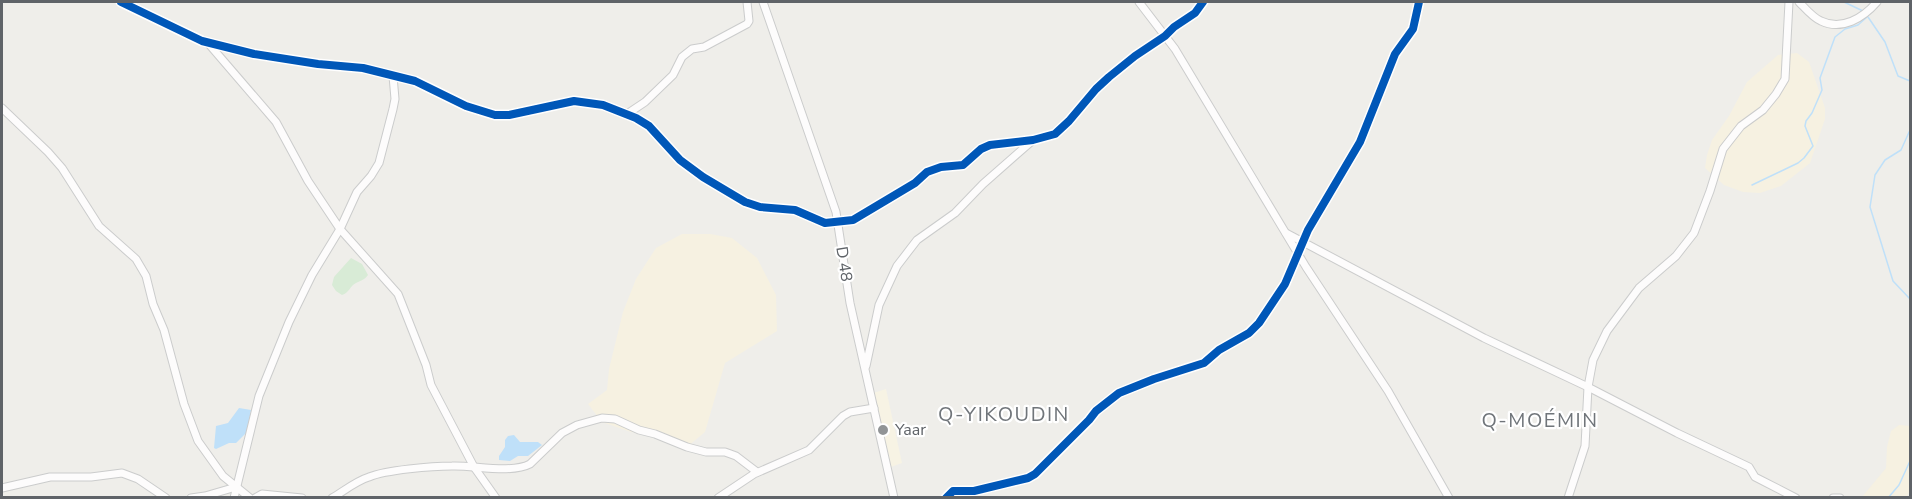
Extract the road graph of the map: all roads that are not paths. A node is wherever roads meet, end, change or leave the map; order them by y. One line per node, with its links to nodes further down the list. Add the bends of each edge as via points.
1 (121, 2): 11 (street)
2 (747, 2): 14 (street, via 747,24 704,47 692,49 682,57 673,75)
3 (763, 2): 16 (street, D 48)
4 (1139, 2): 10 (street)
5 (1203, 2): 10 (street)
6 (1419, 2): 19 (street, via 1413,29 1395,54 1360,142)
7 (1789, 2): 22 (street, via 1785,79 1763,110 1741,126 1723,149 1694,233 1676,256 1639,288 1607,331 1593,360)
8 (1799, 2): 9 (street, via 1819,21 1840,25 1865,14)
9 (1877, 2)
10 (1165, 36): 15 (street, via 1109,77 1054,134); 18 (street)
11 (208, 42): 12 (street, via 254,54 363,68); 17 (street, via 276,122)
12 (393, 76): 14 (street, via 415,81 466,106 495,115 574,101 603,105); 17 (street, via 395,99 379,163 357,192)
13 (2, 108): 26 (street, via 62,168 99,226 136,259 146,276 198,441 223,476)
14 (627, 114): 16 (street, via 649,126 680,160 745,202 795,210 825,223)
15 (1033, 140): 16 (street, via 990,145 963,165 927,172 853,220); 21 (street, via 955,213 917,240 897,266 879,304)
16 (837, 222): 21 (street, D 48)
17 (340, 229): 24 (street, via 398,294 431,385); 26 (street, via 312,274 268,371)
18 (1285, 233): 19 (street); 20 (street)
19 (1303, 243): 20 (street); 22 (street, via 1484,338)
20 (1299, 255): 38 (street, via 1280,292 1249,333 1204,363 1119,393 1028,478 974,491 953,490); 39 (street, via 1388,391)
21 (865, 369): 23 (street, D 48)
22 (1588, 387): 40 (street, via 1585,446); 41 (street, via 1749,467 1755,477)
23 (874, 408): 25 (street, via 850,412 809,450); 37 (street, D 48)
24 (474, 467): 25 (street, via 526,466 562,433 602,418 615,418 687,447 736,456); 34 (street, via 369,476); 35 (street)
25 (757, 472): 36 (street)
26 (236, 486): 29 (street); 30 (street); 31 (street)
27 (2, 488): 28 (street, via 50,477 122,473 138,478)
28 (166, 498)
29 (191, 498)
30 (234, 498)
31 (250, 498)
32 (255, 498): 33 (street, via 262,494)
33 (302, 498)
34 (332, 498)
35 (496, 498)
36 (718, 498)
37 (894, 498)
38 (946, 498)
39 (1449, 498)
40 (1568, 498)
41 (1796, 498)
42 (1833, 498): 43 (street)
43 (1840, 498)

